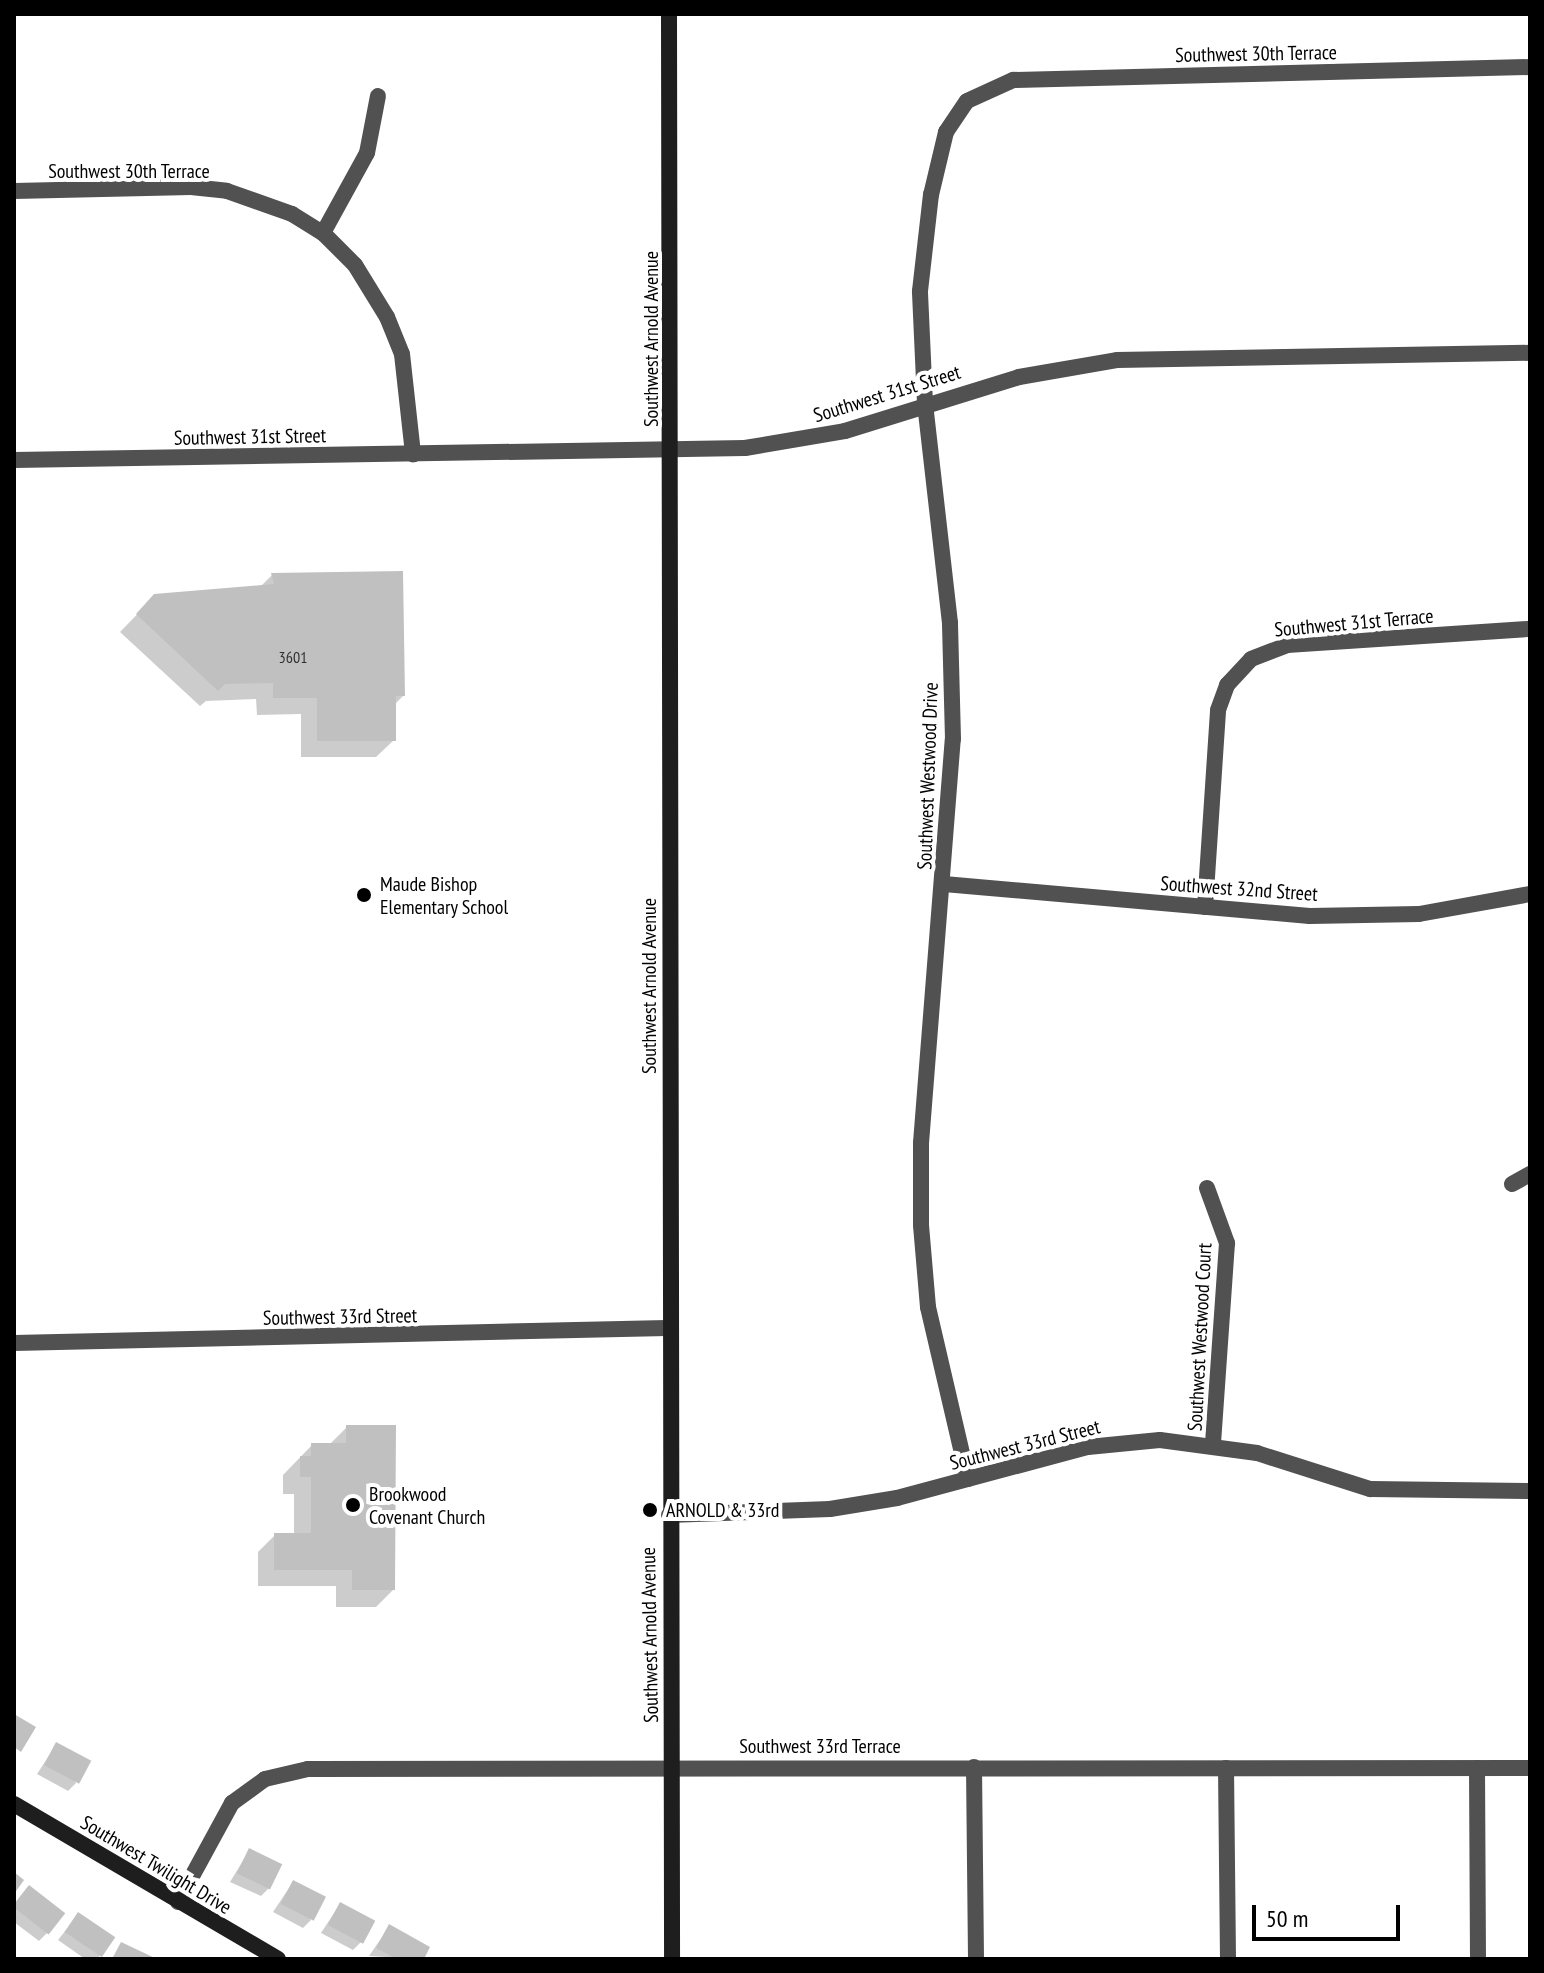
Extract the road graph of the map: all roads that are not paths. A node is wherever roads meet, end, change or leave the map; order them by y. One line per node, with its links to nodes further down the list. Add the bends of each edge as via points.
1 (669, 14): 9 (street, Southwest Arnold Avenue)
2 (1530, 67): 3 (street, Southwest 30th Terrace, via 1013,80)
3 (985, 89): 8 (street, Southwest Westwood Drive, via 967,101 946,132 931,195 920,291)
4 (378, 96): 6 (street, via 367,153)
5 (14, 191): 6 (street, Southwest 30th Terrace, via 227,191 282,210)
6 (323, 233): 10 (street, Southwest 30th Terrace, via 355,265 387,317 402,354)
7 (1530, 353): 8 (street, Southwest 31st Street, via 1117,360 1019,377)
8 (925, 403): 9 (street, Southwest 31st Street, via 845,431 757,447); 13 (street, Southwest Westwood Drive, via 942,520 950,637 953,739)
9 (672, 452): 10 (street, Southwest 31st Street); 19 (street, Southwest Arnold Avenue)
10 (413, 454): 11 (street, Southwest 31st Street)
11 (14, 460)
12 (1530, 629): 15 (street, Southwest 31st Terrace, via 1287,645 1251,659 1227,685 1218,710)
13 (944, 884): 15 (street, Southwest 32nd Street); 22 (street, Southwest Westwood Drive, via 921,1143 921,1225 934,1337)
14 (1530, 894): 15 (street, Southwest 32nd Street, via 1419,914 1310,916)
15 (1205, 907)
16 (1530, 1174): 17 (street)
17 (1512, 1184)
18 (1207, 1188): 21 (street, Southwest Westwood Court, via 1227,1243)
19 (667, 1328): 20 (street, Southwest 33rd Street); 24 (street, Southwest Arnold Avenue)
20 (14, 1343)
21 (1213, 1444): 22 (street, Southwest 33rd Street, via 1160,1440 1088,1447); 23 (street, Southwest 33rd Street, via 1370,1489)
22 (968, 1479): 24 (street, Southwest 33rd Street, via 830,1509)
23 (1530, 1491)
24 (669, 1515): 25 (street, Southwest Arnold Avenue)
25 (673, 1765): 26 (street, Southwest 33rd Terrace); 31 (street, Southwest 33rd Terrace, via 281,1773 232,1803); 33 (street, Southwest Arnold Avenue)
26 (974, 1767): 27 (street, Southwest 33rd Terrace); 34 (street)
27 (1226, 1768): 28 (street, Southwest 33rd Terrace); 35 (street)
28 (1477, 1768): 29 (street, Southwest 33rd Terrace); 36 (street)
29 (1530, 1768)
30 (14, 1804): 31 (street, Southwest Twilight Drive)
31 (178, 1902): 32 (street, Southwest Twilight Drive)
32 (278, 1959)
33 (672, 1959)
34 (976, 1959)
35 (1228, 1959)
36 (1478, 1959)

